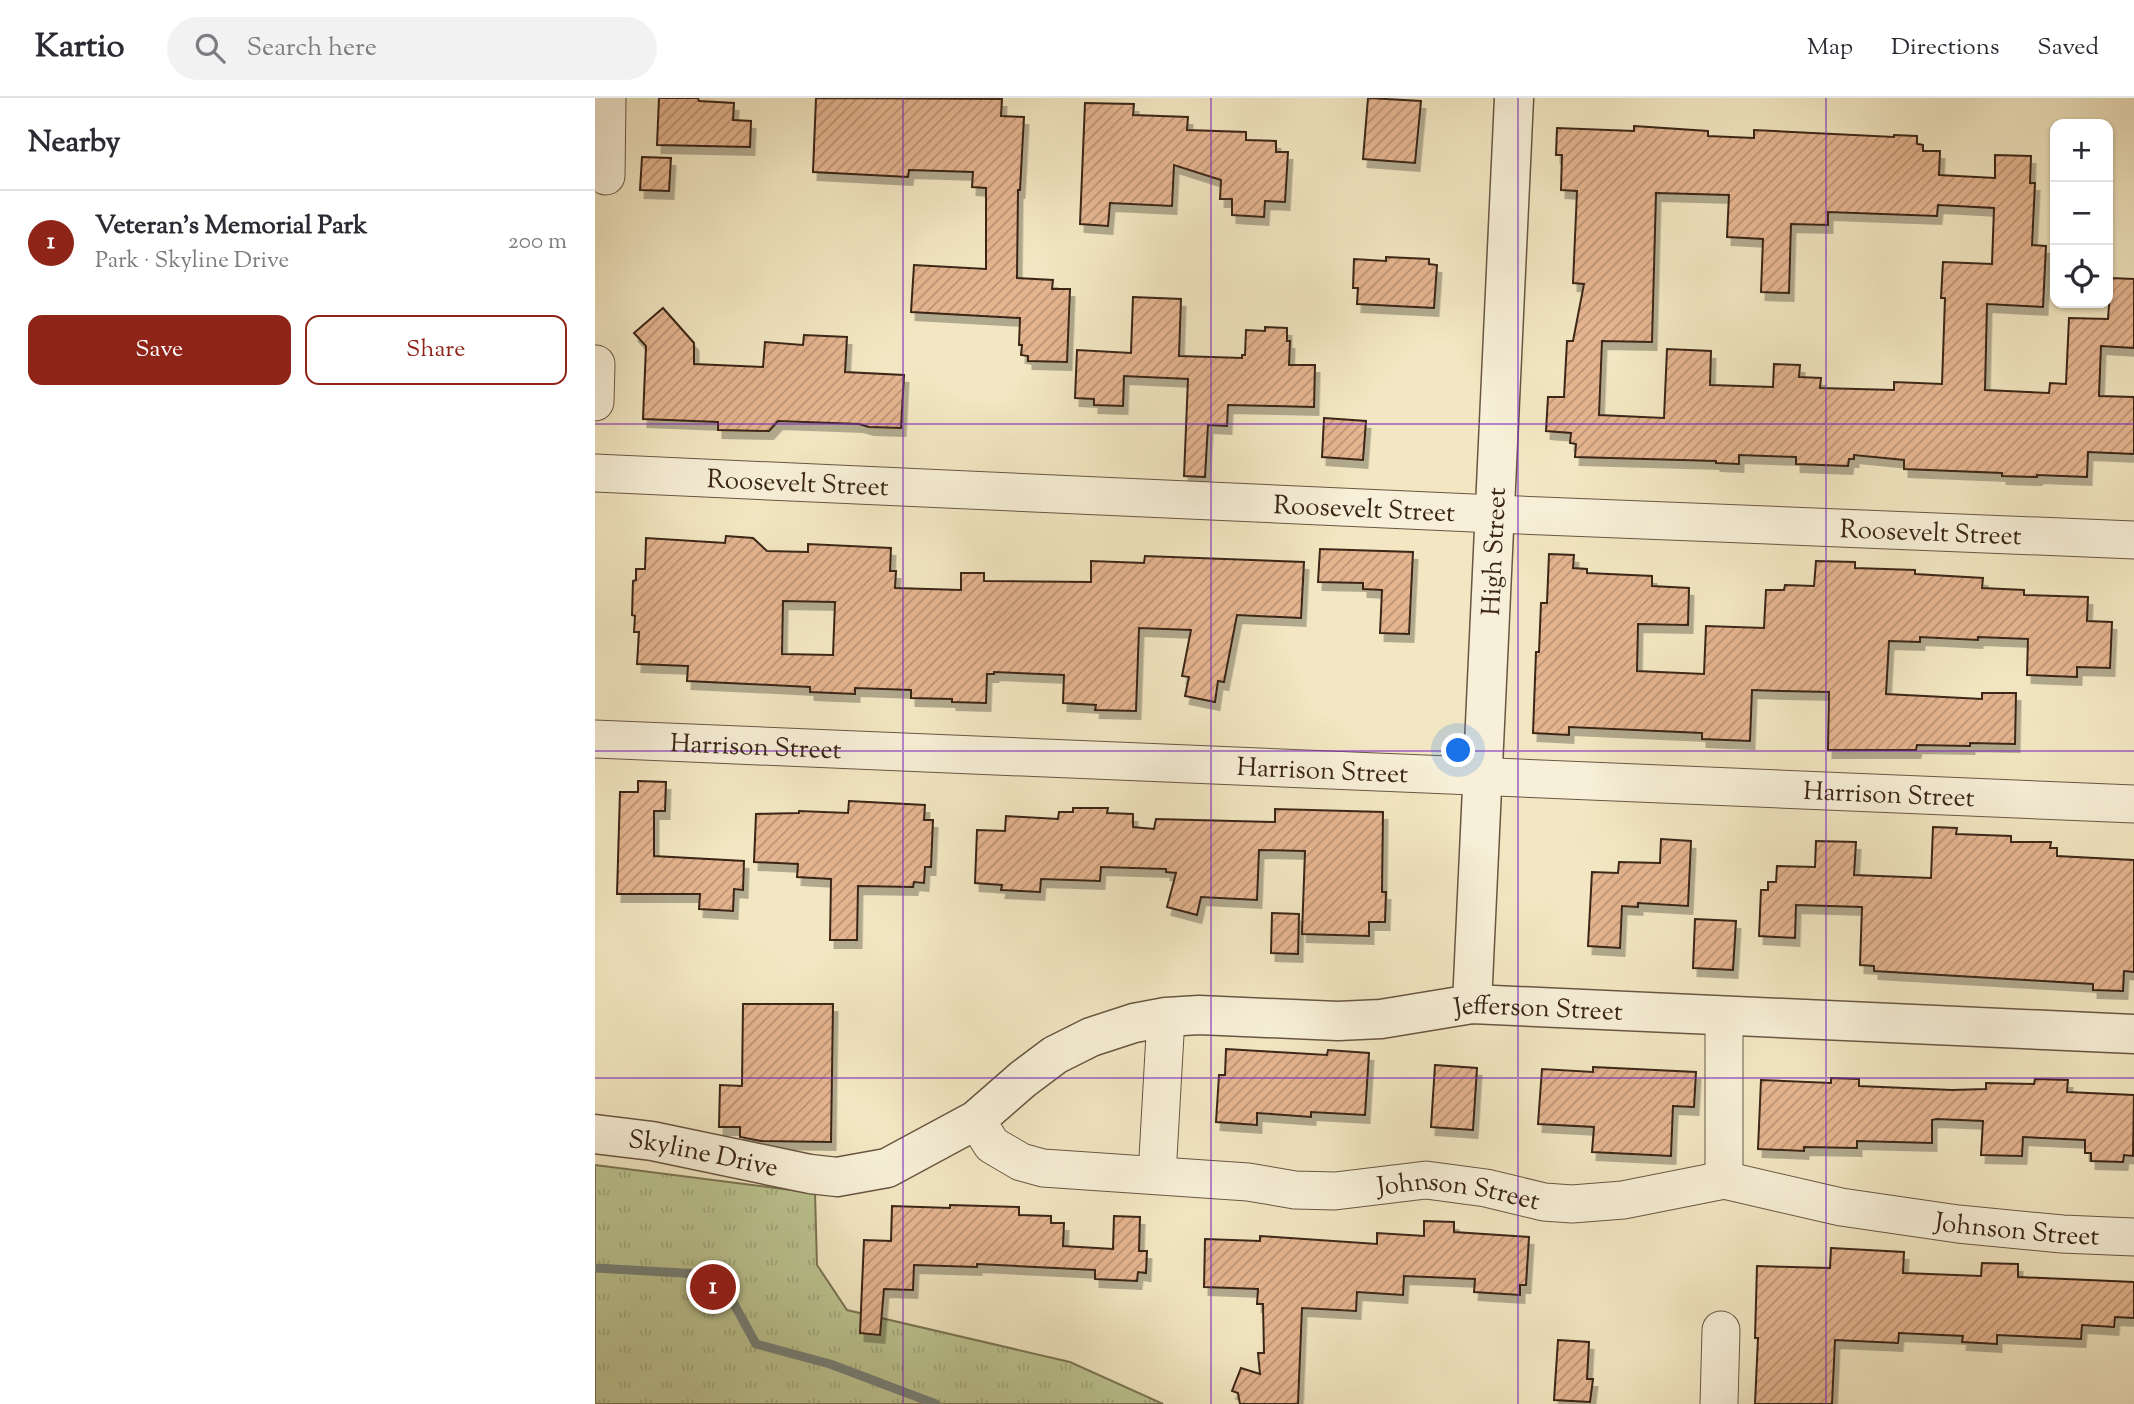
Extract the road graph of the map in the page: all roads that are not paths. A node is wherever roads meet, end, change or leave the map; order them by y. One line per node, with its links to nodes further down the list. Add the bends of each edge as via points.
1 (607, 98): 3 (street)
2 (1514, 98): 7 (street, High Street)
3 (607, 176)
4 (596, 364): 5 (street)
5 (595, 402)
6 (595, 473): 7 (street, Roosevelt Street)
7 (1495, 514): 8 (street, Roosevelt Street); 10 (street, High Street)
8 (2134, 540)
9 (595, 739): 10 (street, Harrison Street)
10 (1483, 775): 11 (street, Harrison Street); 12 (street, High Street)
11 (2134, 804)
12 (1472, 1004): 13 (street, Jefferson Street); 14 (street, Jefferson Street, via 1338,1021)
13 (1724, 1016): 15 (street, Jefferson Street); 19 (street)
14 (1166, 1017): 16 (street, Jefferson Street, via 1112,1029 1055,1055); 18 (street)
15 (2134, 1034)
16 (976, 1120): 17 (street, Skyline Drive, via 887,1168 837,1177); 18 (street, Johnson Street, via 992,1146 1021,1162 1043,1168)
17 (595, 1134)
18 (1157, 1175): 19 (street, Johnson Street, via 1335,1191 1426,1180 1572,1204 1623,1200)
19 (1724, 1180): 20 (street, Johnson Street, via 1841,1207 1958,1224)
20 (2134, 1237)
21 (1721, 1330): 22 (street)
22 (1720, 1404)

